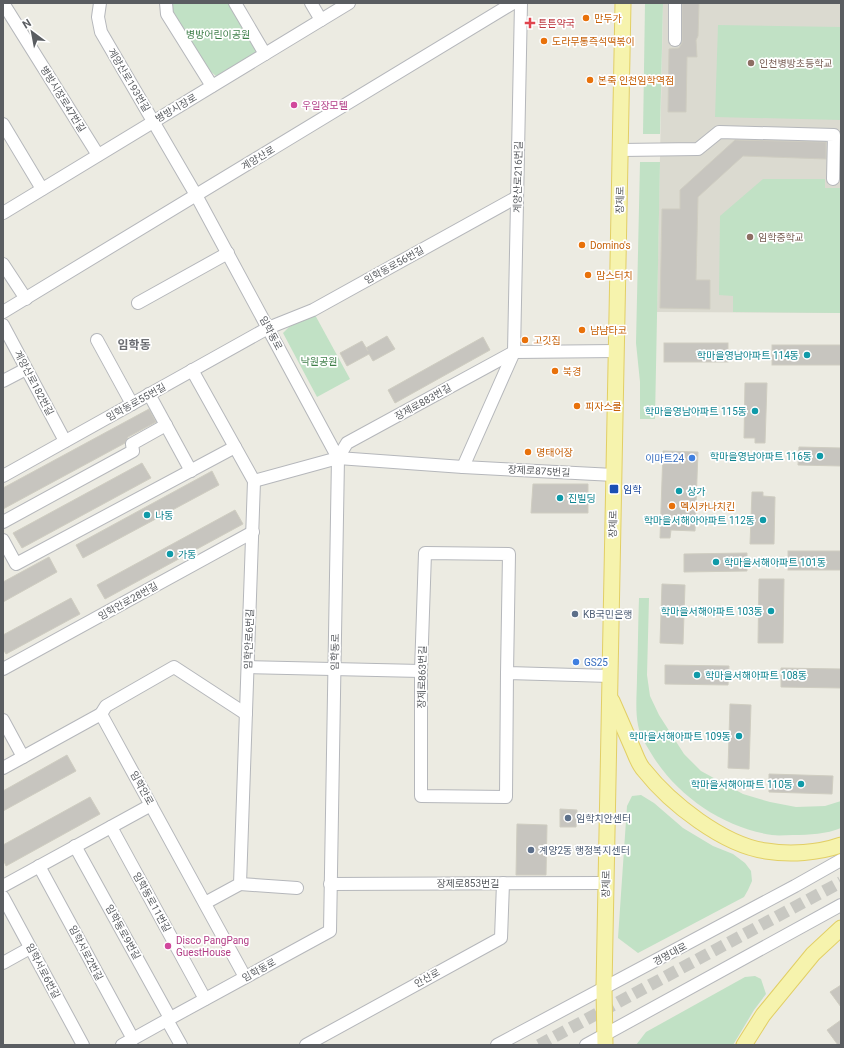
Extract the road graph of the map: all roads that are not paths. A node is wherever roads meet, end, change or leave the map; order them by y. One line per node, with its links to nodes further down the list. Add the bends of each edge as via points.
1 (3, 3): 18 (street, 병방시장로47번길)
2 (100, 3): 15 (street, 계양산로193번길, via 100,32)
3 (166, 3): 14 (street, via 167,14)
4 (235, 3): 13 (street)
5 (311, 3): 11 (street)
6 (349, 3): 11 (street, 병방시장로)
7 (513, 3): 21 (street, 계양산로)
8 (522, 3): 22 (street, 계양산로216번길)
9 (623, 3): 17 (main road, 장제로)
10 (675, 3): 12 (street)
11 (321, 20): 13 (street, 병방시장로)
12 (675, 40)
13 (265, 54): 14 (street, 병방시장로)
14 (212, 86): 15 (street, 병방시장로)
15 (154, 121): 18 (street, 병방시장로); 21 (street, 계양산로193번길)
16 (3, 124): 20 (street)
17 (620, 150): 19 (street, via 698,149 720,132 834,135); 32 (main road, 장제로)
18 (98, 155): 20 (street, 병방시장로)
19 (833, 179)
20 (42, 189): 23 (street, 병방시장로)
21 (196, 195): 24 (street, 임학동로); 26 (street, 계양산로)
22 (517, 197): 30 (street, 임학동로56번길, via 313,310); 33 (street, 계양산로216번길)
23 (3, 213)
24 (228, 253): 27 (street); 30 (street, 임학동로)
25 (3, 264): 26 (street)
26 (26, 299): 28 (street, 계양산로)
27 (138, 304)
28 (3, 312)
29 (3, 325): 34 (street, 계양산로182번길)
30 (268, 328): 35 (street, 임학동로55번길); 42 (street, 임학동로)
31 (97, 340): 38 (street)
32 (617, 351): 33 (street, 장제로883번길); 45 (main road, 장제로)
33 (514, 352): 42 (street, 장제로883번길, via 347,443); 43 (street)
34 (26, 369): 36 (street); 40 (street, 계양산로182번길)
35 (192, 370): 37 (street, 임학동로55번길); 41 (street)
36 (3, 382)
37 (150, 394): 38 (street, 임학동로55번길); 39 (street)
38 (132, 404): 40 (street, 임학동로55번길)
39 (166, 425): 44 (street); 48 (street, via 132,444 133,451)
40 (65, 441): 46 (street, 임학동로55번길)
41 (235, 447): 44 (street); 47 (street)
42 (338, 458): 43 (street, 장제로875번길); 47 (street, 장제로875번길); 53 (street, 임학동로)
43 (463, 467): 45 (street, 장제로875번길)
44 (191, 471): 50 (street, via 16,564)
45 (614, 475): 56 (main road, 장제로)
46 (3, 476)
47 (254, 481): 49 (street, 임학안로6번길)
48 (3, 522)
49 (252, 532): 51 (street, 임학안로6번길); 52 (street, 임학안로28번길)
50 (3, 540)
51 (248, 667): 53 (street); 59 (street, 임학안로6번길)
52 (3, 669)
53 (334, 669): 54 (street); 72 (street, 임학동로)
54 (421, 671): 55 (street, 장제로863번길, via 425,553 509,554); 55 (street, 장제로863번길, via 421,796 506,797)
55 (507, 673): 56 (street)
56 (610, 676): 57 (main road, 장제로)
57 (610, 697): 65 (main road, via 643,769 700,823 746,846 765,851 795,853 830,849); 70 (main road, 장제로)
58 (101, 714): 59 (street, via 106,706 174,667); 61 (street); 63 (street, 임학안로)
59 (246, 714): 71 (street, 임학안로6번길)
60 (3, 720): 61 (street)
61 (23, 757): 62 (street)
62 (3, 768)
63 (151, 805): 64 (street); 76 (street, 임학안로)
64 (111, 827): 66 (street); 83 (street, 임학동로11번길)
65 (841, 845)
66 (75, 846): 68 (street); 84 (street, 임학동로9번길)
67 (841, 860): 82 (street, 경명대로)
68 (39, 866): 73 (street); 85 (street, 임학서로2번길)
69 (503, 883): 70 (street, 장제로853번길); 72 (street, 장제로853번길); 91 (street, 안산로, via 501,938)
70 (606, 883): 82 (main road, 장제로)
71 (240, 884): 74 (street); 76 (street)
72 (330, 884): 81 (street, 임학동로, via 330,931)
73 (3, 886)
74 (297, 888)
75 (3, 897): 79 (street, 임학서로6번길)
76 (205, 903): 81 (street, 임학안로)
77 (841, 905): 86 (street)
78 (841, 928): 94 (main road, via 813,954 763,1015)
79 (30, 948): 80 (street); 88 (street, 임학서로6번길)
80 (3, 963)
81 (245, 977): 83 (street, 임학동로)
82 (604, 988): 86 (main road, 장제로); 87 (street, 경명대로)
83 (205, 999): 84 (street, 임학동로)
84 (169, 1019): 85 (street, 임학동로); 90 (street)
85 (133, 1039): 89 (street, 임학동로)
86 (605, 1040): 93 (street)
87 (502, 1042): 92 (street, via 518,1041)
88 (83, 1045)
89 (122, 1045)
90 (181, 1045)
91 (306, 1045)
92 (522, 1045)
93 (586, 1045)
94 (744, 1045)

